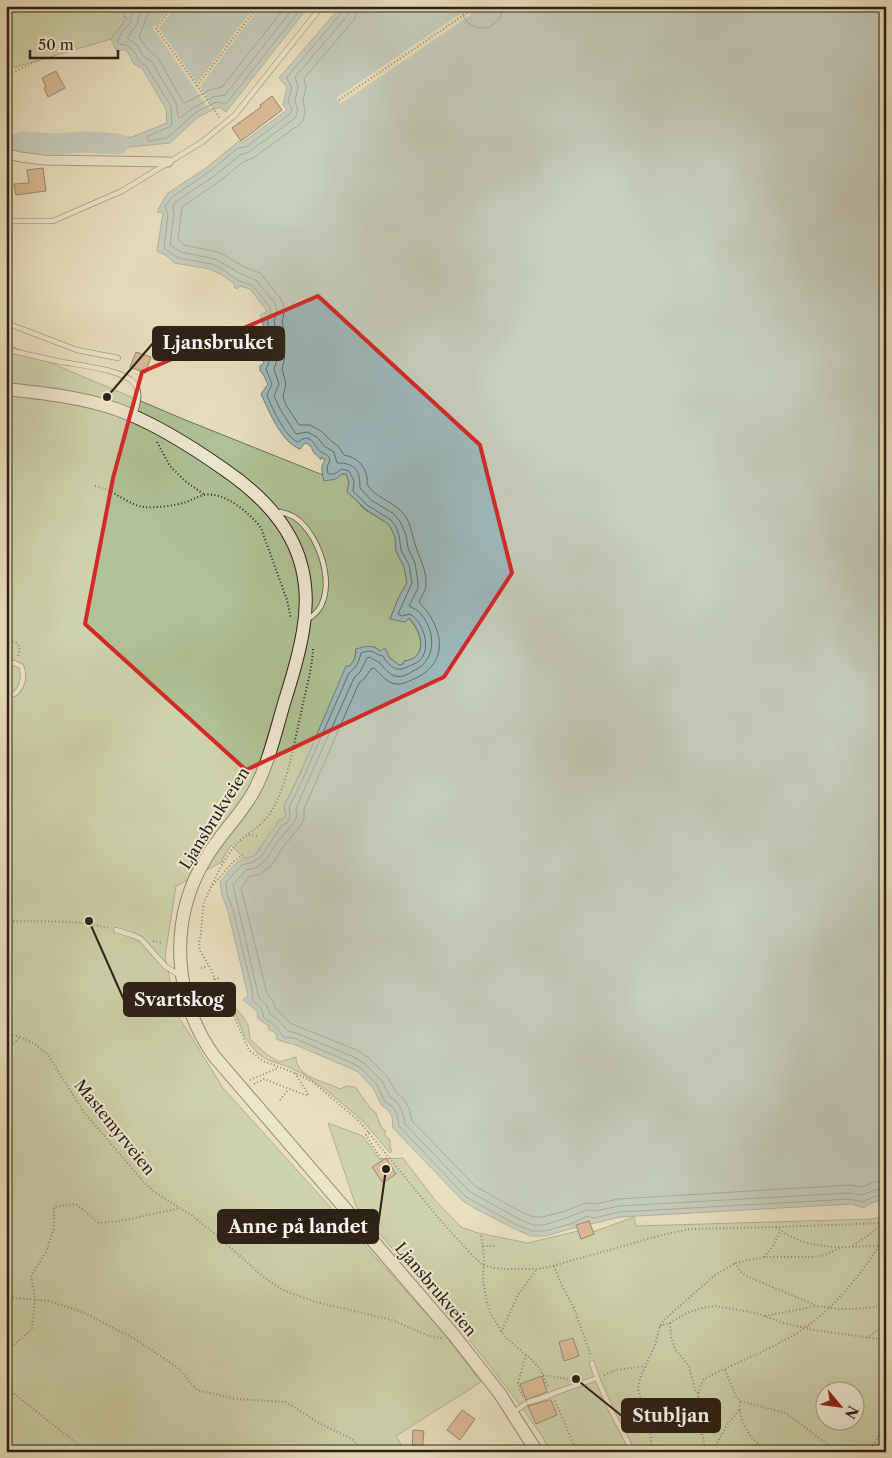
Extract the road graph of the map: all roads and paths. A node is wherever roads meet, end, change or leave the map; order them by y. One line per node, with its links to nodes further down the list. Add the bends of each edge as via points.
1 (173, 6): 7 (path, via 156,28)
2 (258, 6): 7 (path)
3 (322, 6): 9 (lane, via 235,115)
4 (477, 6): 8 (path)
5 (38, 60): 6 (path)
6 (6, 76)
7 (197, 87): 9 (path)
8 (339, 100)
9 (224, 123): 11 (lane, via 202,142)
10 (6, 153): 11 (street, via 44,160)
11 (168, 162): 12 (lane, via 122,191 53,221)
12 (6, 221)
13 (6, 323): 15 (lane, via 77,350)
14 (6, 347): 17 (lane, via 128,378 139,395)
15 (118, 358)
16 (6, 389): 17 (main road, Ljansbrukveien, via 88,401)
17 (134, 416): 21 (main road, Ljansbrukveien, via 178,439 222,468)
18 (157, 442): 20 (path, via 170,466)
19 (95, 486): 20 (path, via 144,507 185,503)
20 (205, 495): 22 (path, via 234,503 261,528)
21 (274, 512): 22 (main road, Ljansbrukveien, via 288,532 302,567 306,595); 22 (lane, via 285,513 299,521 318,547 322,559 326,581 324,599 316,614)
22 (298, 621): 38 (main road, Ljansbrukveien, via 302,638 262,774 247,803 206,857 187,898 180,927)
23 (6, 639): 26 (path, via 18,644)
24 (313, 647): 28 (path, via 310,674 279,795 269,815)
25 (6, 664): 26 (lane)
26 (17, 664): 27 (lane, via 24,673 22,681 16,693)
27 (6, 696)
28 (248, 834): 29 (path); 31 (path, via 229,853)
29 (258, 836)
30 (243, 855): 31 (path)
31 (211, 888): 35 (path, via 203,904 204,921)
32 (6, 921): 33 (path, via 76,922)
33 (116, 930): 38 (lane, via 141,939 165,966)
34 (194, 946): 35 (path)
35 (198, 946): 36 (path)
36 (208, 966): 37 (path); 40 (path)
37 (201, 968)
38 (182, 977): 46 (main road, Ljansbrukveien, via 200,1033 214,1056)
39 (220, 978): 40 (path)
40 (214, 979): 44 (path, via 249,1050 263,1061)
41 (6, 1033): 42 (path, Mastemyrveien)
42 (20, 1037): 43 (path); 51 (path, Mastemyrveien, via 35,1044 48,1056 83,1111 142,1180)
43 (6, 1051)
44 (279, 1067): 45 (path); 46 (path)
45 (295, 1073): 47 (path, via 308,1096); 49 (path, via 313,1082)
46 (244, 1086): 47 (path, via 264,1079); 78 (main road, Ljansbrukveien)
47 (288, 1090): 48 (path)
48 (280, 1100)
49 (369, 1132): 50 (path, via 366,1135); 64 (path, via 440,1220)
50 (381, 1159)
51 (180, 1208): 68 (path, via 99,1223 76,1204 54,1207 54,1228 46,1252 32,1276); 78 (path, Mastemyrveien, via 285,1291 316,1302 392,1320 434,1338)
52 (885, 1223): 53 (path); 61 (path)
53 (776, 1228): 54 (path); 65 (path, via 682,1230)
54 (780, 1230): 60 (path, via 809,1244); 62 (path)
55 (481, 1236): 56 (path)
56 (483, 1246): 57 (path); 64 (path)
57 (496, 1246)
58 (879, 1246): 59 (path); 61 (path); 71 (path)
59 (886, 1246)
60 (840, 1248): 61 (path); 62 (path, via 812,1257)
61 (851, 1248)
62 (764, 1257): 63 (path)
63 (735, 1263): 70 (path, via 747,1276); 75 (path, via 700,1286)
64 (483, 1265): 66 (path); 77 (path, via 487,1303)
65 (554, 1266): 66 (path); 83 (path, via 574,1308)
66 (537, 1269): 77 (path, via 518,1295)
67 (6, 1296): 68 (path)
68 (35, 1299): 81 (path, via 32,1329); 101 (path, via 86,1313 140,1342 177,1367 197,1390 236,1399 286,1402 352,1439)
69 (886, 1302): 71 (path, via 856,1309)
70 (817, 1306): 71 (path); 72 (path)
71 (828, 1308): 76 (path)
72 (764, 1316): 73 (path, via 711,1306 688,1312); 76 (path)
73 (670, 1322): 75 (path); 91 (path, via 675,1349 689,1366)
74 (886, 1324): 79 (path)
75 (660, 1326): 84 (path)
76 (805, 1328): 79 (path); 85 (path)
77 (501, 1333): 82 (path)
78 (453, 1334): 96 (main road, Ljansbrukveien)
79 (867, 1338): 80 (path)
80 (886, 1340)
81 (6, 1352)
82 (526, 1355): 86 (path); 94 (path, via 518,1383)
83 (592, 1363): 87 (lane)
84 (646, 1366): 87 (path, via 616,1370); 105 (path, via 638,1389 650,1426)
85 (725, 1370): 91 (path, via 704,1379); 93 (path)
86 (543, 1374): 88 (path); 90 (path)
87 (597, 1378): 88 (lane); 104 (lane)
88 (580, 1384): 90 (lane, bridge)
89 (6, 1387): 100 (path)
90 (549, 1394): 94 (lane)
91 (699, 1395): 106 (path, via 699,1421)
92 (555, 1400): 103 (path)
93 (740, 1401): 95 (path); 98 (path, via 786,1413 828,1445)
94 (527, 1403): 96 (lane)
95 (740, 1409): 107 (path); 108 (path, via 751,1436)
96 (513, 1413): 102 (main road, Ljansbrukveien)
97 (886, 1415): 99 (path, via 883,1431)
98 (844, 1451): 99 (path)
99 (868, 1451): 109 (path)
100 (90, 1452)
101 (363, 1452)
102 (537, 1452)
103 (577, 1452)
104 (633, 1452)
105 (651, 1452)
106 (706, 1452)
107 (712, 1452)
108 (764, 1452)
109 (874, 1452)

